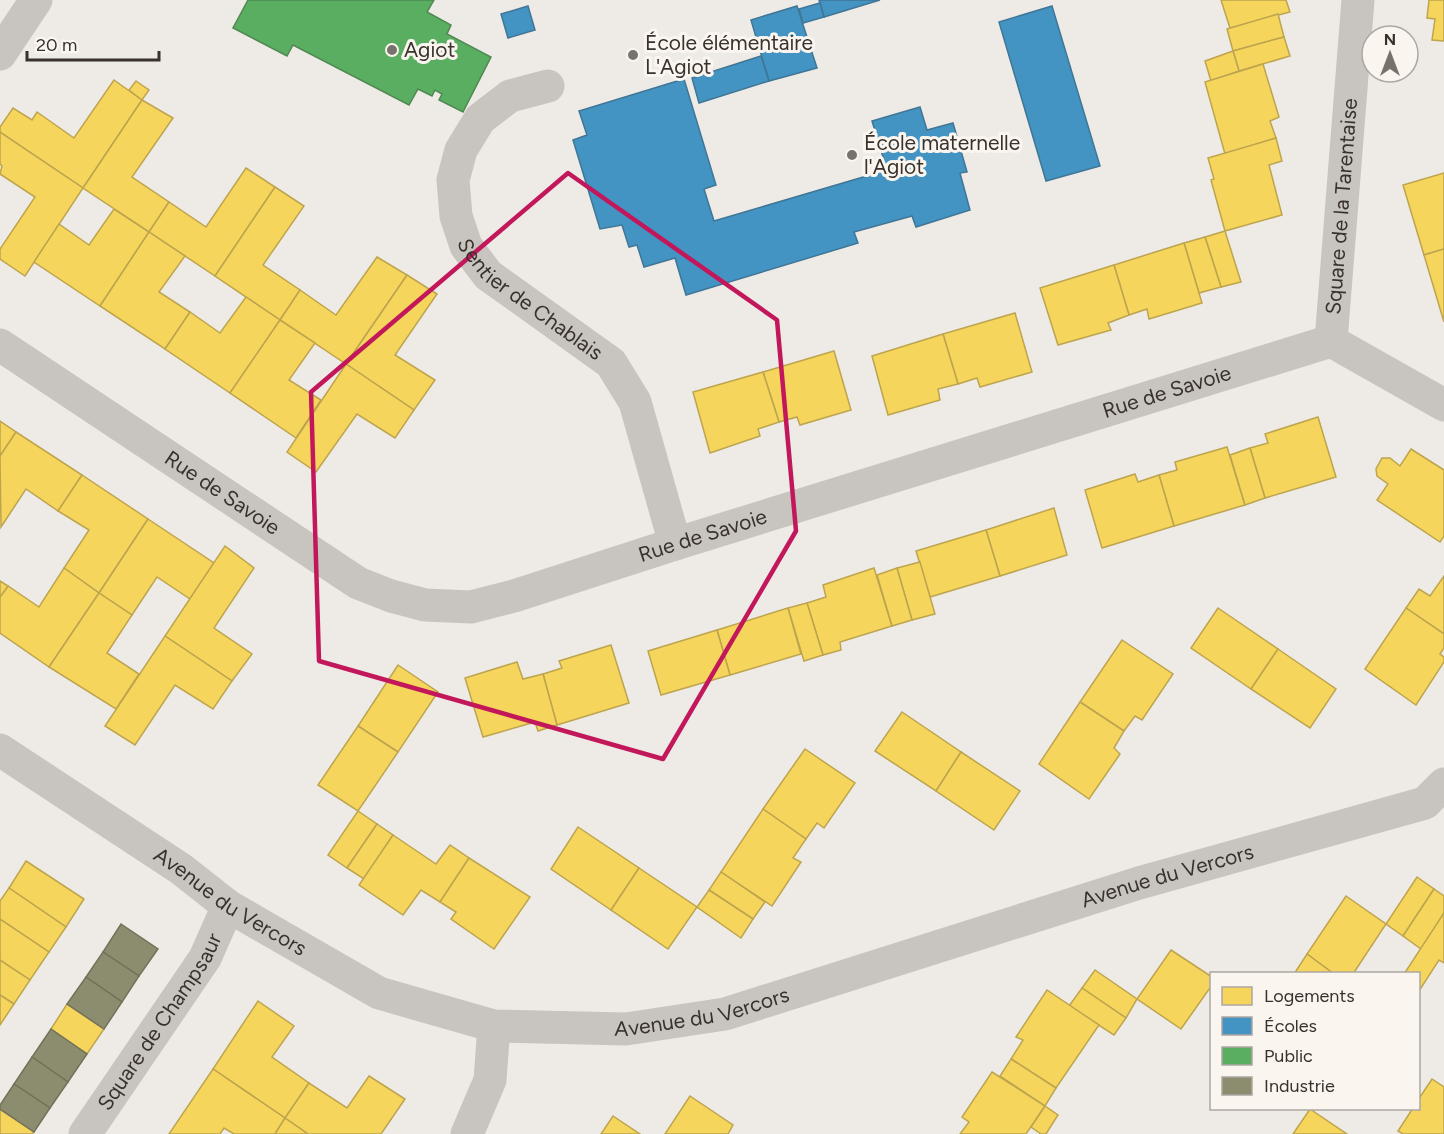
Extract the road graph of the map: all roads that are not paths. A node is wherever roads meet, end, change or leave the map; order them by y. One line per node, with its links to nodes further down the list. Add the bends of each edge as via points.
1 (36, 0): 3 (street)
2 (1358, 0): 5 (street, Square de la Tarentaise)
3 (0, 54)
4 (548, 86): 8 (street, Sentier de Chablais, via 510,96 480,119 461,150 453,180 456,216 466,246 488,275 610,363 635,402)
5 (1331, 341): 7 (street); 8 (street, Rue de Savoie)
6 (0, 345): 8 (street, Rue de Savoie, via 358,583 391,596 425,605 471,607)
7 (1444, 405)
8 (675, 544)
9 (0, 750): 11 (street, Avenue du Vercors, via 181,869)
10 (1438, 801): 12 (street, Avenue du Vercors, via 1139,883 726,1014 626,1029)
11 (228, 906): 12 (street, Avenue du Vercors, via 379,993); 13 (street, Square de Champsaur, via 206,958)
12 (494, 1026): 14 (street, via 490,1080)
13 (86, 1134)
14 (467, 1134)

